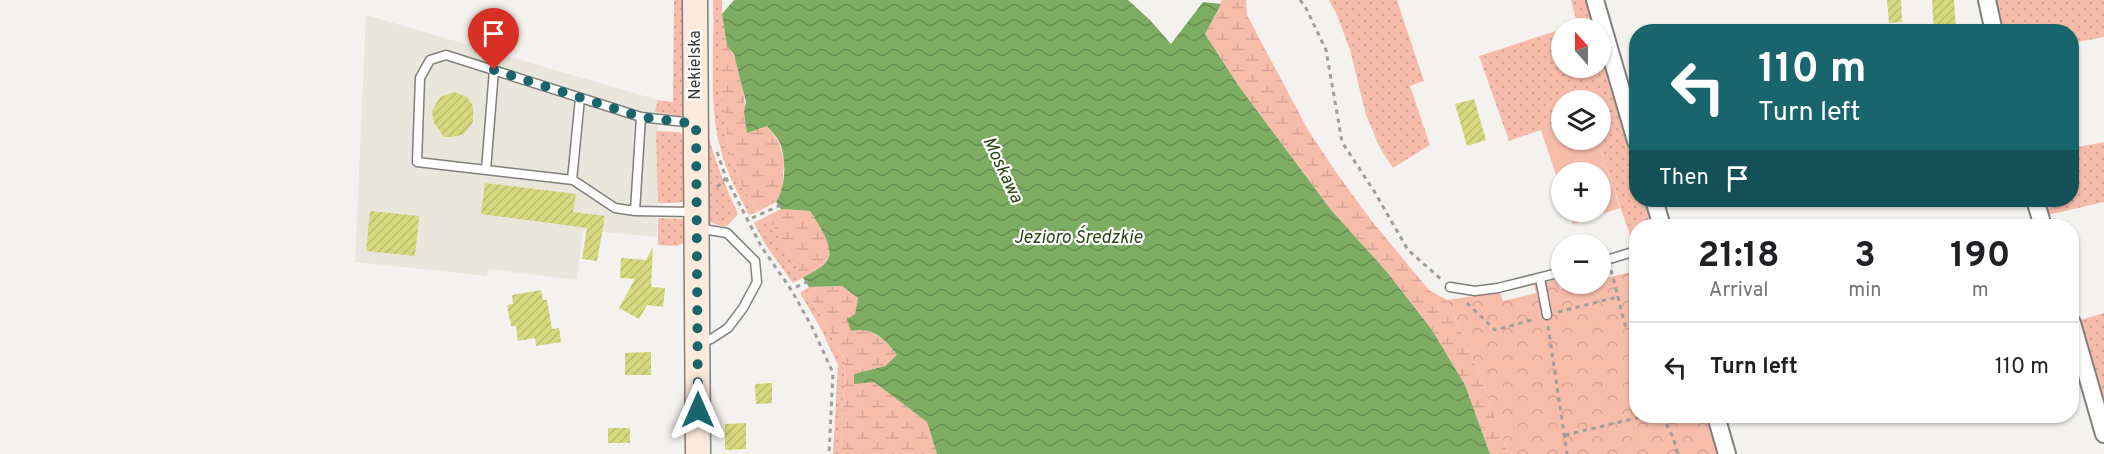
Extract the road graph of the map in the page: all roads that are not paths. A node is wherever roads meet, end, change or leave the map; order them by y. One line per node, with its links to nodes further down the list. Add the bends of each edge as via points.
1 (695, 0): 9 (street, Nekielska)
2 (1595, 0): 8 (street)
3 (1987, 0): 4 (street)
4 (1992, 24)
5 (494, 70): 6 (lane); 10 (lane); 10 (lane, via 446,55 430,60 420,78 417,162)
6 (580, 98): 7 (lane); 11 (lane)
7 (641, 117): 9 (lane); 12 (lane)
8 (1629, 117)
9 (696, 124): 13 (street, Nekielska)
10 (486, 170): 11 (lane)
11 (572, 180): 12 (lane, via 615,208)
12 (634, 211): 13 (lane)
13 (697, 220): 20 (street, Nekielska); 20 (lane, via 727,233 755,261 757,282 728,328)
14 (1629, 253): 15 (lane)
15 (1611, 259)
16 (1551, 275): 17 (lane)
17 (1540, 278): 18 (lane, via 1475,291); 19 (lane)
18 (1450, 287)
19 (1547, 315)
20 (698, 343): 24 (street, Nekielska)
21 (2079, 347): 23 (street)
22 (1718, 423): 25 (street)
23 (2104, 431)
24 (698, 454)
25 (1727, 454)

